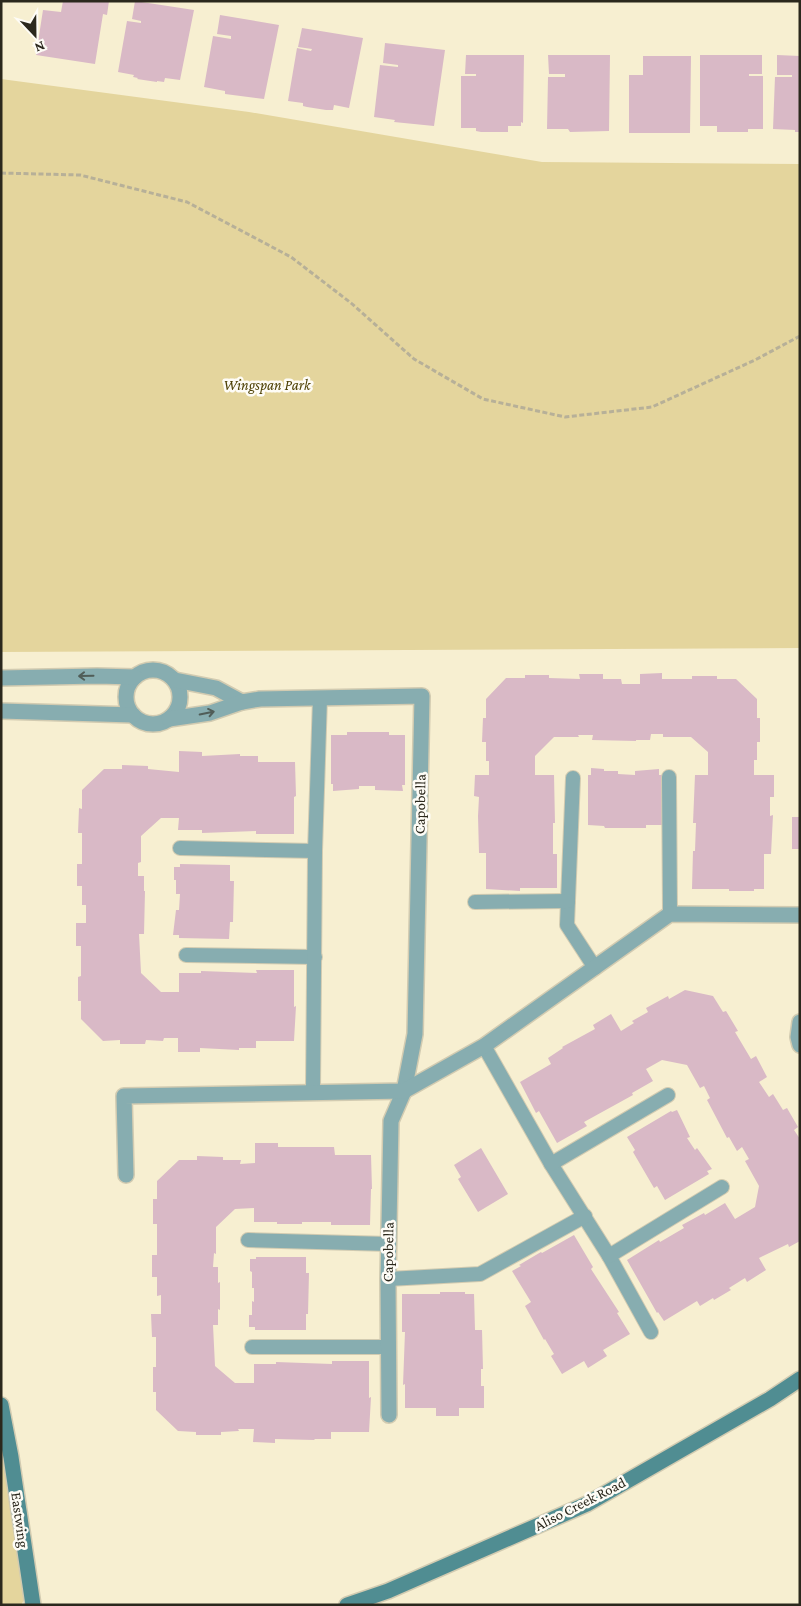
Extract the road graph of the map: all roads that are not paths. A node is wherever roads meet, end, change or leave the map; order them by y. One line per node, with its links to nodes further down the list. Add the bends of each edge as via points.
1 (135, 677): 2 (street, one-way to 2); 3 (street, via 142,672 161,670); 7 (street, via 126,700)
2 (1, 678)
3 (175, 680): 5 (street, via 216,688); 8 (street, via 181,697 180,705)
4 (320, 698): 5 (street, Capobella); 12 (lane); 23 (street, Capobella, via 422,696 415,1034)
5 (242, 702): 8 (street, Capobella, one-way to 5, via 210,713)
6 (1, 711): 7 (street, Capobella)
7 (133, 715): 8 (street, Capobella, via 146,723 162,723)
8 (170, 719)
9 (669, 777): 15 (lane)
10 (573, 778): 13 (lane)
11 (180, 848): 12 (lane)
12 (315, 851): 18 (lane)
13 (568, 901): 14 (lane); 19 (lane, via 567,925)
14 (475, 902)
15 (670, 914): 16 (street); 19 (street)
16 (800, 915)
17 (186, 955): 18 (lane)
18 (315, 957): 24 (lane)
19 (594, 968): 22 (street)
20 (800, 1022): 21 (street)
21 (800, 1045)
22 (484, 1046): 23 (street); 26 (lane)
23 (404, 1091): 24 (street); 31 (street, Capobella, via 391,1121)
24 (313, 1092): 27 (street, via 124,1096)
25 (668, 1095): 26 (lane)
26 (551, 1164): 29 (lane)
27 (126, 1175)
28 (722, 1188): 32 (lane)
29 (585, 1216): 32 (lane); 33 (lane, via 480,1274)
30 (248, 1240): 31 (lane)
31 (389, 1244): 33 (street, Capobella)
32 (609, 1256): 34 (lane)
33 (388, 1279): 36 (street, Capobella)
34 (651, 1332)
35 (252, 1347): 36 (lane)
36 (388, 1347): 39 (street, Capobella)
37 (800, 1379): 41 (main road, Aliso Creek Road, via 587,1504 388,1591)
38 (1, 1405): 40 (main road, Eastwing, via 12,1457)
39 (389, 1416)
40 (32, 1605)
41 (347, 1605)

